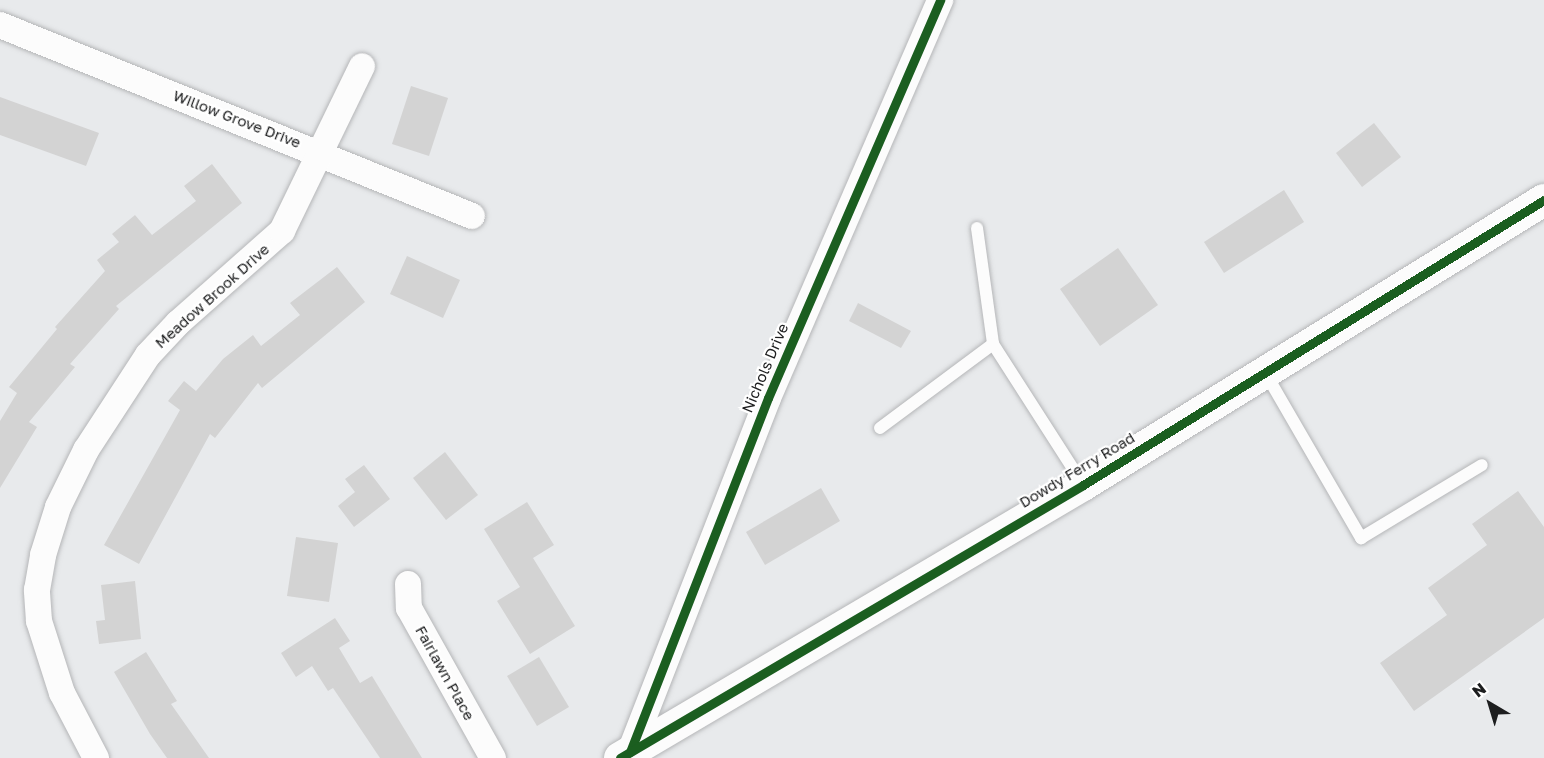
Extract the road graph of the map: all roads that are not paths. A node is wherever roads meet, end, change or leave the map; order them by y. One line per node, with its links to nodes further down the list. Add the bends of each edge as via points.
1 (940, 0): 14 (street, Nichols Drive, via 768,398)
2 (0, 25): 4 (street, Willow Grove Drive)
3 (362, 66): 4 (street, Meadow Brook Drive)
4 (321, 152): 6 (street, Willow Grove Drive); 15 (street, Meadow Brook Drive, via 282,231 178,323 148,356 86,450 58,507 40,567 39,621 62,693)
5 (1544, 200): 9 (street, Dowdy Ferry Road)
6 (472, 216)
7 (977, 228): 8 (lane)
8 (993, 344): 10 (lane); 12 (lane)
9 (1266, 373): 11 (lane, via 1361,538); 12 (street, Dowdy Ferry Road)
10 (880, 428)
11 (1482, 465)
12 (1083, 485): 14 (street, Dowdy Ferry Road)
13 (408, 584): 16 (street, Fairlawn Place, via 409,608)
14 (625, 755)
15 (96, 758)
16 (493, 758)

